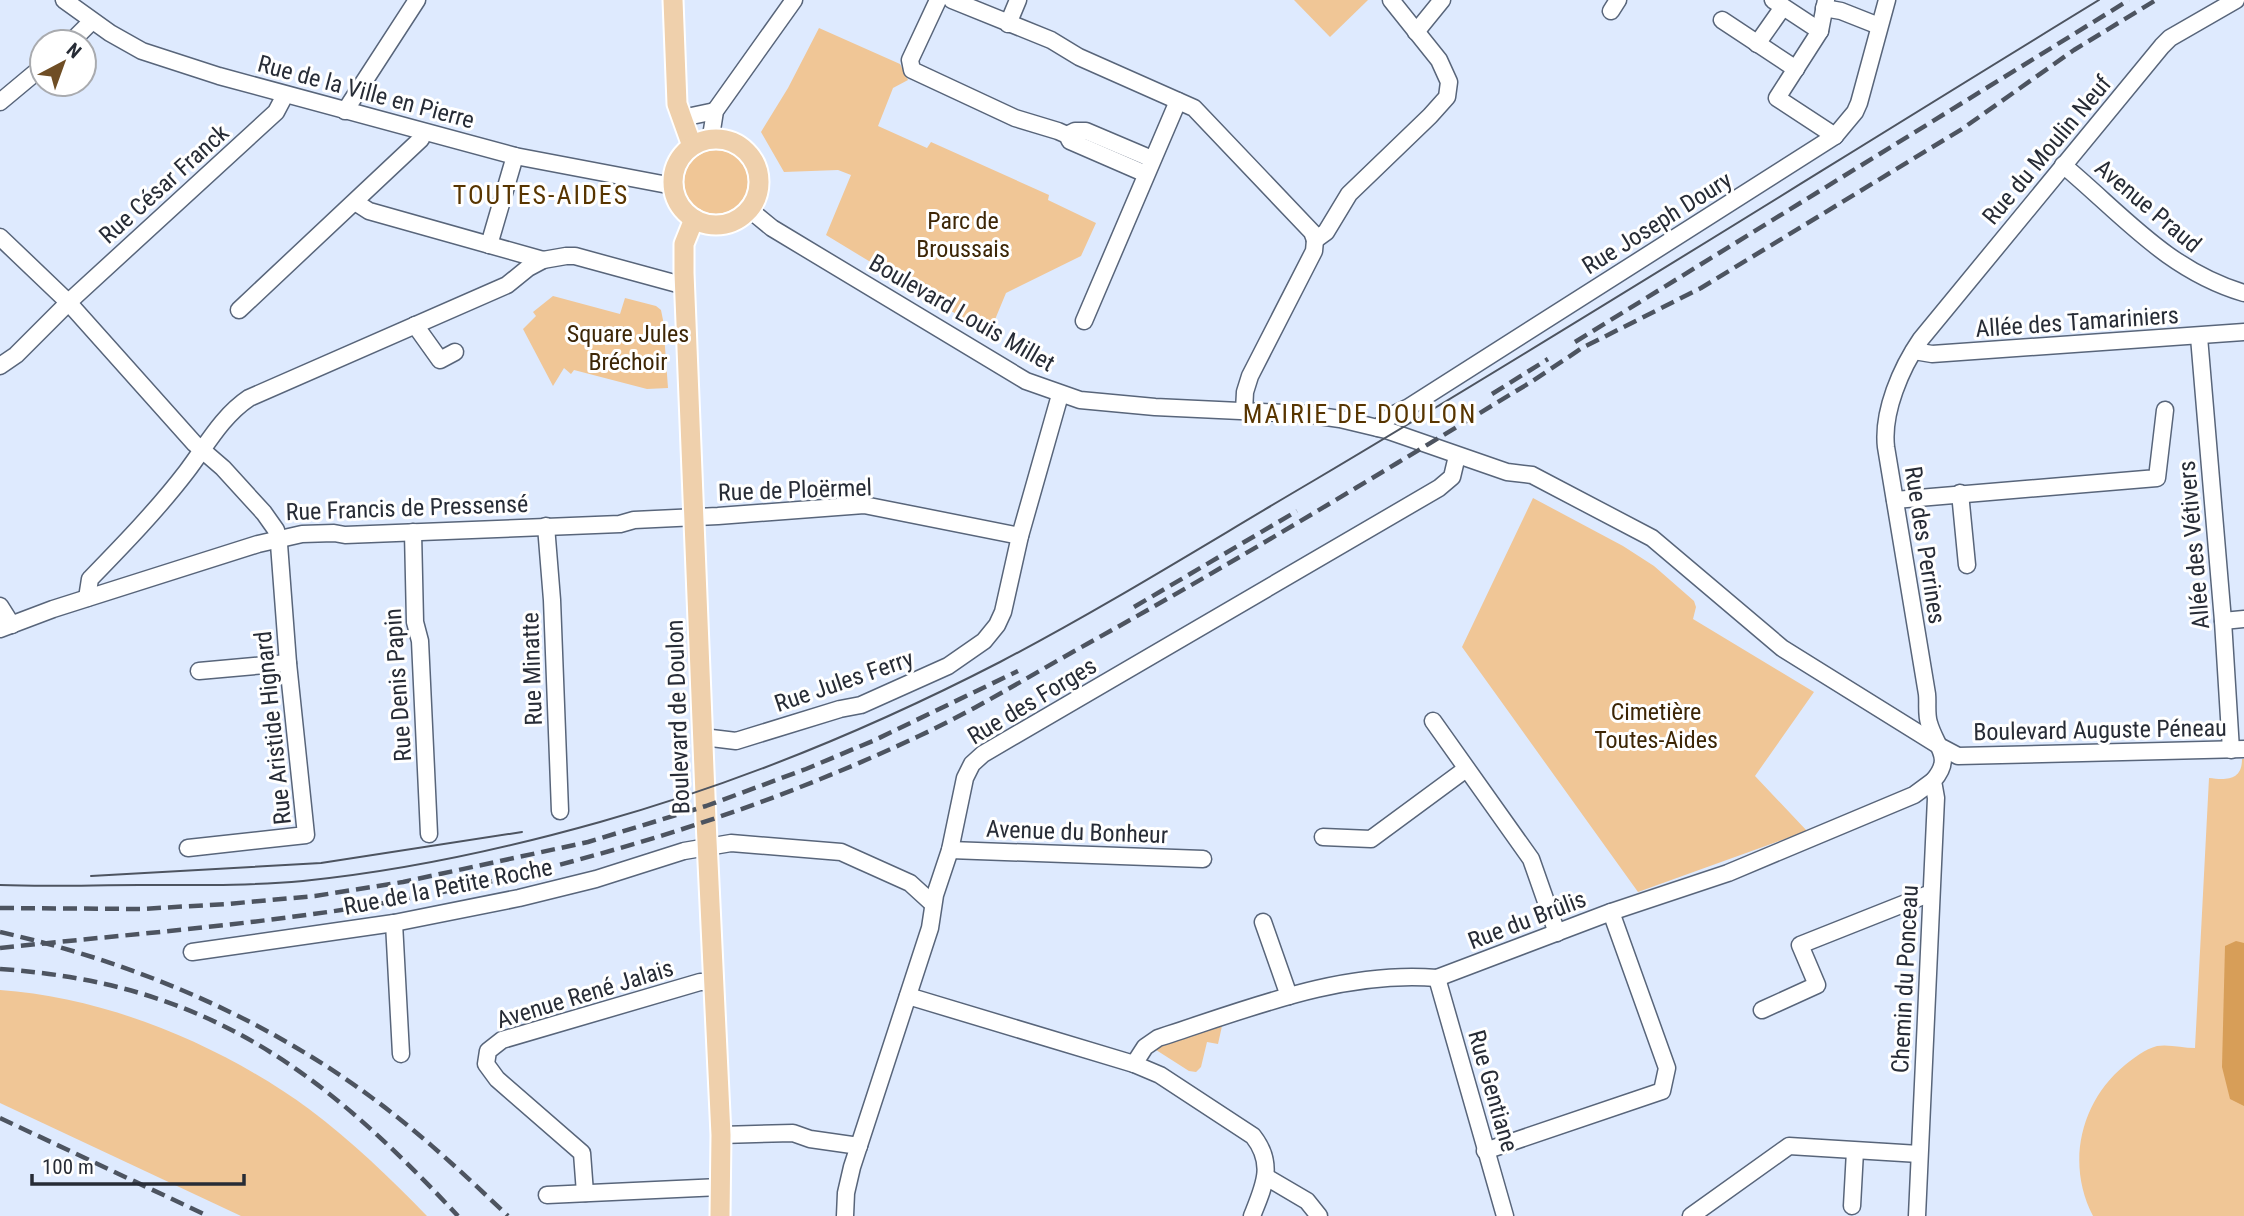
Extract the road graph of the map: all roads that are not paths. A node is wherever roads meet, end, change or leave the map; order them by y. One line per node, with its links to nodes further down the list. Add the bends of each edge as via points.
1 (64, 0): 15 (street, Rue de la Ville en Pierre)
2 (417, 0): 27 (street)
3 (673, 0): 29 (main road, via 677,104)
4 (794, 0): 28 (street)
5 (938, 0): 36 (street, via 910,60 912,70 1015,118 1067,135 1086,131)
6 (953, 0): 16 (street)
7 (1018, 0): 16 (street)
8 (1391, 0): 20 (street)
9 (1443, 0): 20 (street)
10 (1887, 0): 17 (street, Rue Joseph Doury)
11 (2236, 0): 35 (street, Rue du Moulin Neuf, via 2170,38)
12 (1778, 3): 19 (street); 21 (street)
13 (1825, 4): 17 (street); 19 (street)
14 (1722, 20): 21 (street)
15 (92, 21): 18 (street); 24 (street, Rue de la Ville en Pierre, via 142,51)
16 (1008, 24): 25 (street)
17 (1879, 26): 30 (street, Rue Joseph Doury, via 1859,103)
18 (85, 28)
19 (1820, 31): 22 (street)
20 (1416, 32): 42 (street, via 1446,72 1447,97 1349,194 1326,232)
21 (1758, 44): 22 (street)
22 (1796, 69): 30 (street, via 1777,98)
23 (28, 79): 26 (street)
24 (285, 95): 27 (street, Rue de la Ville en Pierre); 47 (street, Rue César Franck, via 276,113)
25 (1178, 101): 36 (street); 42 (street, via 1194,108)
26 (0, 102)
27 (345, 110): 34 (street, Rue de la Ville en Pierre)
28 (715, 111): 29 (street); 32 (street)
29 (682, 118): 33 (main road)
30 (1835, 136): 59 (street, Rue Joseph Doury)
31 (421, 139): 38 (street)
32 (714, 139): 33 (main road); 39 (main road, via 737,144 754,161 760,183)
33 (692, 146): 37 (main road, via 676,166)
34 (515, 156): 37 (street, Rue de la Ville en Pierre); 43 (street)
35 (2063, 165): 46 (street, Avenue Praud, via 2172,260); 53 (street, Rue du Moulin Neuf)
36 (1149, 166): 49 (street)
37 (673, 186): 40 (main road, via 682,209)
38 (355, 202): 43 (street, via 369,211); 48 (street)
39 (750, 210): 40 (main road, via 724,225); 56 (street, Boulevard Louis Millet, via 772,228 1015,374)
40 (694, 219): 45 (main road, Boulevard de Doulon, via 684,244)
41 (0, 237): 47 (street, Rue Francis de Pressensé)
42 (1315, 240): 58 (street, via 1314,251 1250,376)
43 (489, 245): 44 (street)
44 (543, 260): 45 (street, via 575,256); 50 (street, via 507,285)
45 (685, 286): 64 (main road, Boulevard de Doulon)
46 (2244, 293)
47 (68, 303): 55 (street, Rue César Franck); 60 (street, Rue Francis de Pressensé)
48 (239, 310)
49 (1084, 321)
50 (415, 325): 54 (street, via 440,360); 60 (street, via 249,398)
51 (2244, 332): 52 (street, Allée des Tamariniers)
52 (2199, 337): 53 (street, Allée des Tamariniers, via 1931,354); 75 (street, Allée des Vétivers)
53 (1913, 351): 63 (street, Rue des Perrines, via 1886,424)
54 (456, 352)
55 (0, 366)
56 (1060, 395): 58 (street, Boulevard Louis Millet, via 1119,405); 67 (street, Rue Jules Ferry)
57 (2165, 410): 62 (street, via 2157,478)
58 (1244, 411): 59 (street, Boulevard Louis Millet, via 1334,418)
59 (1378, 428): 61 (street, Boulevard Auguste Péneau)
60 (201, 449): 68 (street, Rue Francis de Pressensé, via 264,513); 69 (street)
61 (1457, 456): 81 (street, Boulevard Auguste Péneau, via 1532,475 1642,531 1782,648); 90 (street, Rue des Forges, via 1452,477 1439,488 983,754 965,778)
62 (1959, 493): 63 (street); 70 (street)
63 (1895, 500): 81 (street, Rue des Perrines, via 1928,722)
64 (695, 517): 65 (street, Rue Francis de Pressensé); 67 (street, Rue de Ploërmel, via 863,505); 80 (main road, Boulevard de Doulon)
65 (546, 526): 66 (street, Rue Francis de Pressensé); 85 (street, Rue Minatte)
66 (413, 532): 68 (street, Rue Francis de Pressensé, via 302,534); 86 (street, Rue Denis Papin)
67 (1020, 536): 80 (street, Rue Jules Ferry, via 997,625 984,641 948,666 861,705 750,738 724,741)
68 (278, 539): 71 (street); 77 (street, Rue Aristide Hignard)
69 (115, 554): 71 (street, via 114,572); 72 (street, via 90,579)
70 (1967, 565)
71 (122, 587): 72 (street)
72 (87, 598): 76 (street)
73 (0, 606): 76 (street)
74 (2244, 619): 75 (street)
75 (2223, 621): 82 (street, Allée des Vétivers)
76 (6, 627)
77 (288, 663): 78 (street); 89 (street, Rue Aristide Hignard, via 306,835)
78 (199, 671)
79 (1433, 721): 83 (street)
80 (704, 737): 88 (main road, Boulevard de Doulon)
81 (1941, 747): 82 (street, Boulevard Auguste Péneau, via 1958,756); 84 (street, Chemin du Ponceau, via 1941,771)
82 (2237, 750)
83 (1466, 769): 87 (street, via 1371,839); 97 (street, via 1531,859)
84 (1933, 781): 92 (street, Chemin du Ponceau); 94 (street, Rue du Brûlis, via 1914,794 1759,860)
85 (561, 811)
86 (429, 834)
87 (1323, 837)
88 (708, 846): 93 (street, Rue de la Petite Roche, via 740,843 841,852 910,883); 96 (street, Rue de la Petite Roche, via 519,898); 100 (main road, Boulevard de Doulon)
89 (188, 848)
90 (950, 850): 91 (street, Avenue du Bonheur); 93 (street, Rue des Forges)
91 (1203, 859)
92 (1931, 893): 103 (street, via 1800,945 1817,985); 110 (street, Chemin du Ponceau)
93 (933, 904): 101 (street, Rue des Forges)
94 (1611, 912): 97 (street, Rue du Brûlis); 109 (street, via 1667,1068 1662,1091)
95 (1264, 922): 102 (street)
96 (394, 923): 98 (street, Rue de la Petite Roche); 104 (street)
97 (1557, 933): 99 (street, Rue du Brûlis)
98 (192, 952)
99 (1437, 978): 102 (street, Rue du Brûlis, via 1398,977); 109 (street, Rue Gentiane)
100 (714, 982): 106 (main road, Boulevard de Doulon); 113 (street, Avenue René Jalais, via 692,984 502,1040 488,1051 486,1064 497,1079 582,1153)
101 (908, 996): 105 (street); 107 (street, Rue des Forges)
102 (1289, 996): 105 (street, Rue du Brûlis, via 1158,1038)
103 (1762, 1010)
104 (401, 1054)
105 (1134, 1064): 111 (street, via 1160,1075 1253,1136 1263,1148)
106 (721, 1135): 107 (street, via 793,1133); 112 (main road, Boulevard de Doulon)
107 (859, 1146): 117 (street, Rue des Forges, via 846,1193)
108 (1855, 1151): 110 (street); 115 (street); 121 (street, via 1789,1146)
109 (1485, 1152): 120 (street, Rue Gentiane)
110 (1919, 1154): 122 (street, Chemin du Ponceau)
111 (1266, 1177): 118 (street); 119 (street, via 1307,1201)
112 (720, 1187): 113 (street); 116 (main road, Boulevard de Doulon)
113 (585, 1193): 114 (street)
114 (547, 1195)
115 (1852, 1206)
116 (720, 1216)
117 (845, 1216)
118 (1252, 1216)
119 (1319, 1216)
120 (1505, 1216)
121 (1691, 1216)
122 (1917, 1216)

